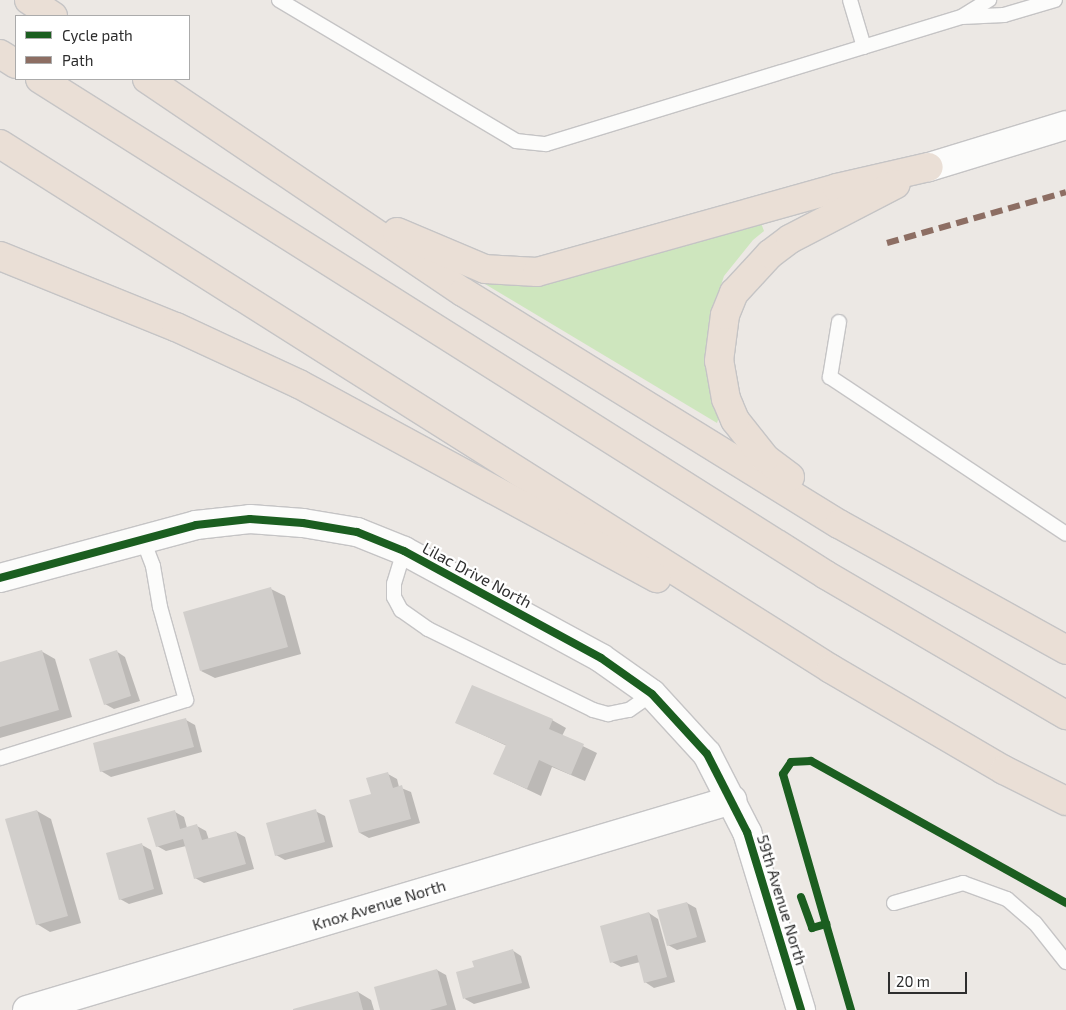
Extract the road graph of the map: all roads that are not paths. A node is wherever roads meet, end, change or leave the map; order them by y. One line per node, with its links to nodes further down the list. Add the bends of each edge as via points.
1 (29, 0): 6 (highway)
2 (279, 0): 8 (lane, via 462,112 516,141 546,144)
3 (850, 0): 8 (lane)
4 (989, 0): 7 (lane)
5 (1055, 0): 7 (lane, via 1004,14)
6 (52, 15)
7 (962, 17): 8 (lane)
8 (864, 47)
9 (0, 54): 10 (highway)
10 (15, 63)
11 (42, 80): 27 (highway, via 809,565)
12 (149, 80): 16 (highway)
13 (1066, 125): 15 (street)
14 (0, 144): 25 (highway)
15 (928, 167): 16 (highway, via 837,188 537,272 485,269 458,260); 22 (highway, via 790,239 770,254 734,292 720,336 719,361 726,399 745,436 765,458)
16 (328, 201): 22 (highway, via 463,292 839,524)
17 (0, 256): 25 (highway, via 176,327 298,384 576,536)
18 (840, 322): 19 (lane, via 830,377)
19 (1066, 534)
20 (142, 537): 21 (street, Lilac Drive North, via 196,525 250,519 304,522 357,532); 23 (street, Lilac Drive North); 28 (lane, via 154,566 163,616 186,700)
21 (404, 551): 26 (street, Lilac Drive North, via 601,658); 26 (lane, via 394,584 394,597 401,610 428,629 593,710 608,714 629,710)
22 (911, 564): 24 (highway)
23 (0, 578)
24 (1066, 650)
25 (831, 669): 30 (highway, via 1004,770)
26 (652, 694): 29 (street, Lilac Drive North, via 707,754)
27 (1066, 715)
28 (0, 758)
29 (732, 800): 33 (street, Knox Avenue North); 34 (street, 59th Avenue North, via 747,832)
30 (1066, 801)
31 (894, 903): 32 (lane, via 963,883 1007,899 1034,923)
32 (1066, 962)
33 (27, 1010)
34 (801, 1010)

